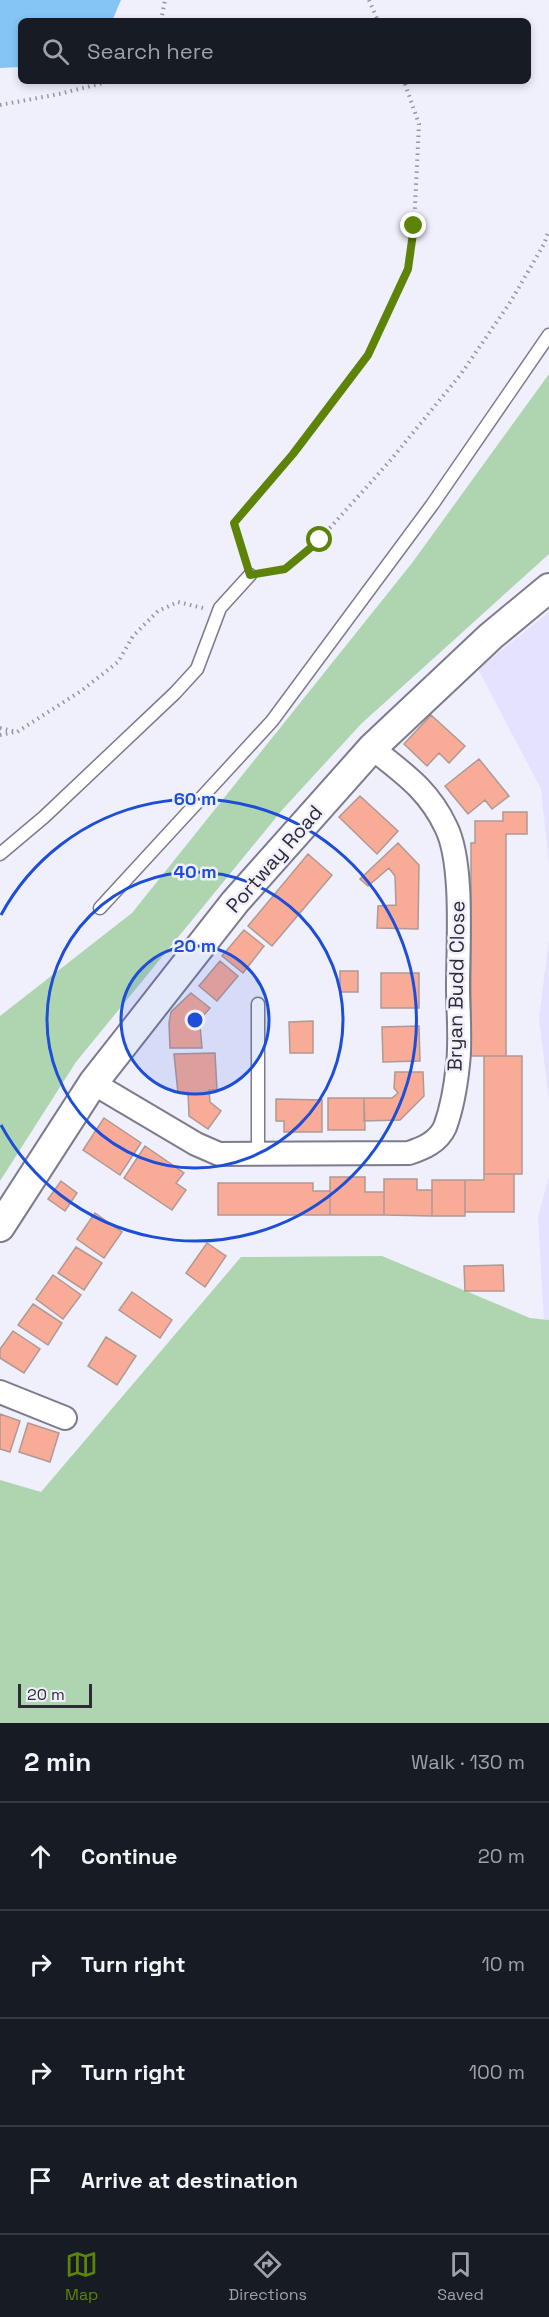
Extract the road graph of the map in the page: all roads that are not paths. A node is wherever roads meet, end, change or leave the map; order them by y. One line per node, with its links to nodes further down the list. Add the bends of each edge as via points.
1 (549, 334): 6 (lane, via 432,504 272,721)
2 (250, 575): 5 (lane, via 220,608 197,669 190,677 44,818)
3 (549, 588): 4 (street, Portway Road, via 491,636)
4 (372, 748): 8 (street, Portway Road, via 235,902); 9 (street, Bryan Budd Close, via 418,785 433,804 448,829 457,871 458,1064 448,1117 439,1137 409,1153)
5 (0, 854)
6 (100, 908)
7 (258, 1004): 9 (lane)
8 (93, 1083): 9 (street, Bryan Budd Close, via 219,1154); 10 (street, Portway Road)
9 (258, 1155)
10 (0, 1227)
11 (0, 1392): 12 (street)
12 (65, 1418)

